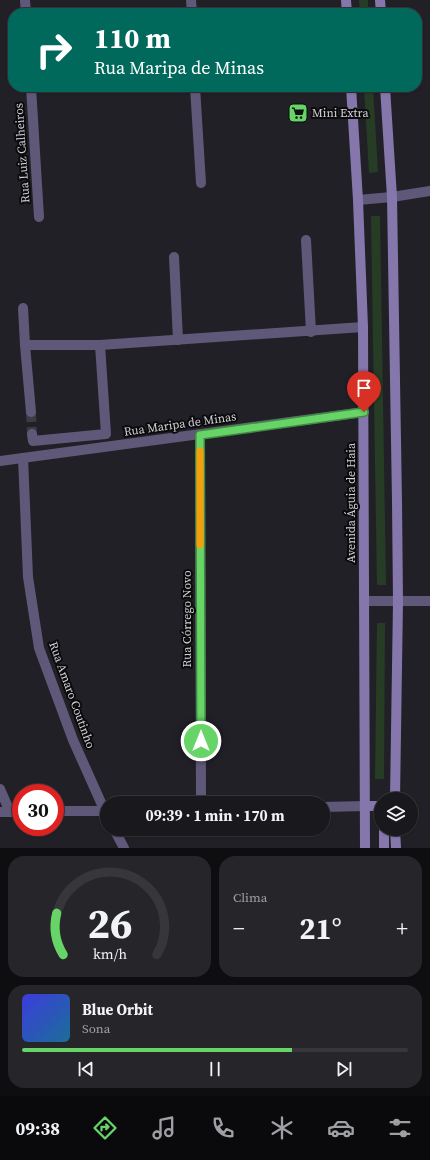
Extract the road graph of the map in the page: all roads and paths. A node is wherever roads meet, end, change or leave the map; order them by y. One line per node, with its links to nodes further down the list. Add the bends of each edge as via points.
1 (31, 92): 9 (street, Rua Luiz Calheiros)
2 (196, 92): 5 (street)
3 (351, 92): 8 (main road, Avenida Águia de Haia)
4 (385, 92): 7 (main road)
5 (201, 183)
6 (430, 191): 7 (street)
7 (392, 197): 8 (street); 25 (main road)
8 (358, 200): 13 (main road, Avenida Águia de Haia)
9 (39, 216)
10 (306, 240): 14 (street)
11 (174, 257): 15 (street)
12 (24, 308): 16 (street)
13 (362, 327): 14 (street); 19 (main road, Avenida Águia de Haia)
14 (311, 332): 15 (street)
15 (178, 340): 17 (street)
16 (25, 345): 17 (street); 18 (street)
17 (100, 345): 20 (street, via 106,434 32,441)
18 (31, 412)
19 (364, 412): 21 (street, Rua Maripa de Minas); 24 (main road, Avenida Águia de Haia)
20 (32, 434)
21 (200, 435): 22 (street, Rua Maripa de Minas); 29 (street, Rua Córrego Novo)
22 (23, 458): 23 (street, Rua Maripa de Minas); 30 (street, Rua Amaro Coutinho, via 28,577 39,648 73,740)
23 (0, 461)
24 (364, 601): 25 (street); 31 (main road, Avenida Águia de Haia)
25 (398, 601): 26 (street); 28 (main road)
26 (430, 601)
27 (0, 789): 35 (street)
28 (395, 792)
29 (201, 796)
30 (100, 799)
31 (365, 806): 32 (main road); 33 (street); 41 (main road, Avenida Águia de Haia)
32 (374, 806)
33 (330, 807)
34 (64, 811): 36 (street)
35 (4, 812)
36 (100, 812)
37 (118, 836): 40 (street)
38 (384, 836): 42 (main road)
39 (395, 836): 43 (main road)
40 (124, 848)
41 (365, 848)
42 (384, 848)
43 (396, 848)

